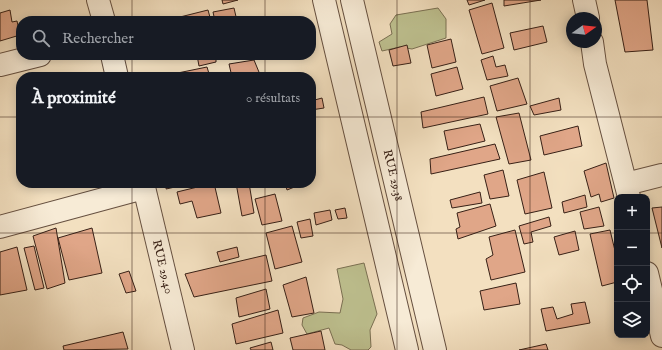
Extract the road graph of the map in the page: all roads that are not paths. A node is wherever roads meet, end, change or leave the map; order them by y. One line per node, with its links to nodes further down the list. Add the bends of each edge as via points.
1 (98, 0): 6 (street)
2 (324, 0): 20 (street)
3 (352, 0): 21 (street, RUE 29.38)
4 (584, 0): 5 (street)
5 (587, 12)
6 (103, 16)
7 (593, 48): 15 (street)
8 (20, 60): 10 (street)
9 (113, 60): 11 (street)
10 (0, 65)
11 (117, 72)
12 (662, 175): 15 (street)
13 (137, 188): 16 (street)
14 (144, 188): 19 (street, RUE 29.40)
15 (627, 190)
16 (0, 227)
17 (650, 286): 18 (street)
18 (662, 336)
19 (183, 350)
20 (407, 350)
21 (435, 350)

